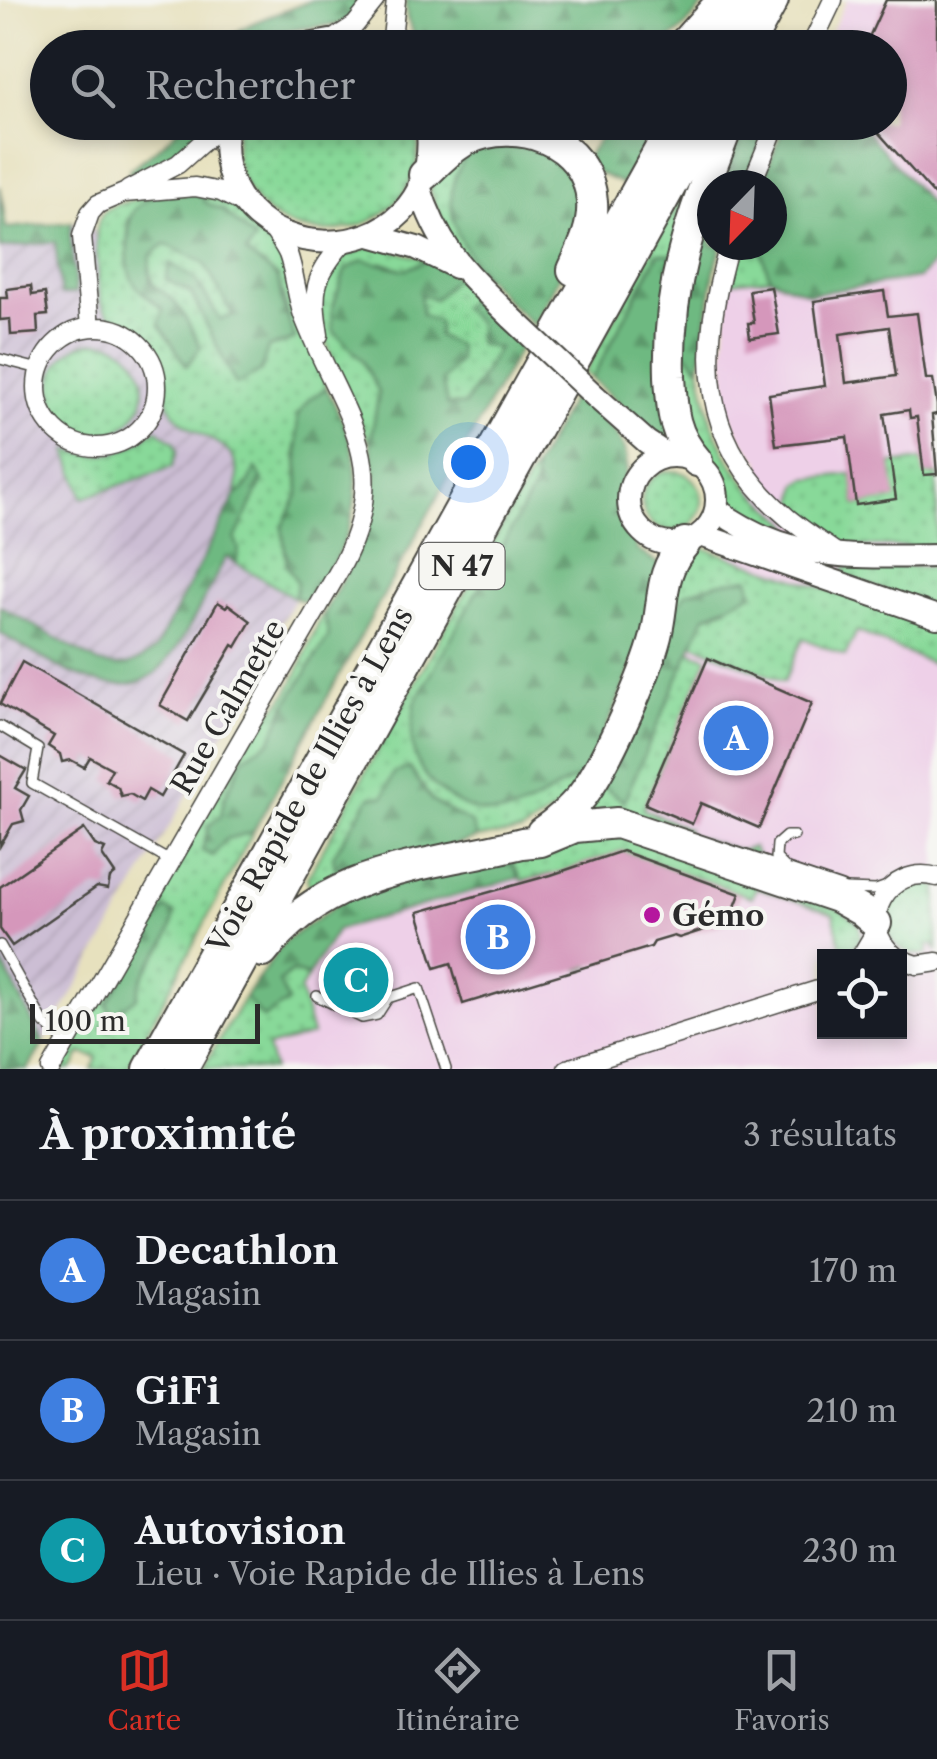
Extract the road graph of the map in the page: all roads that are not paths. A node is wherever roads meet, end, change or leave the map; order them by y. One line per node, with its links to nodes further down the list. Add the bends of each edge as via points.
1 (375, 0): 8 (street)
2 (396, 0): 9 (street)
3 (723, 0): 10 (highway)
4 (742, 0): 11 (highway)
5 (773, 0): 12 (highway)
6 (785, 0): 13 (highway)
7 (833, 0): 14 (street)
8 (346, 30)
9 (393, 30)
10 (698, 30)
11 (726, 30)
12 (757, 30)
13 (773, 30)
14 (819, 30)
15 (205, 140): 26 (street, via 178,164)
16 (225, 140): 27 (street, via 229,170)
17 (428, 140): 25 (street)
18 (466, 140): 25 (highway)
19 (550, 140): 37 (highway, via 586,176 593,205 589,235 520,375)
20 (665, 140): 37 (highway, Voie Rapide de Illies à Lens / N 47)
21 (696, 140): 63 (highway, N 47)
22 (722, 140): 39 (highway, via 683,244 671,312)
23 (770, 140): 24 (street)
24 (757, 170)
25 (422, 181): 29 (street, via 399,215); 32 (street, via 436,233)
26 (124, 193): 27 (street, via 195,187); 33 (street, via 98,204 84,225)
27 (246, 205): 28 (street)
28 (272, 228): 30 (street, via 306,242); 34 (street, Rue Calmette, via 288,253 302,313)
29 (370, 235): 30 (street); 32 (street, via 417,248)
30 (343, 243): 34 (street, Rue Calmette, via 316,280)
31 (725, 260): 44 (street, via 711,336 716,416 754,484)
32 (464, 272): 38 (street, bridge)
33 (90, 327): 36 (street, via 64,336); 36 (street, via 122,333 151,361 154,406 131,437 96,448 67,440 40,409)
34 (322, 356): 50 (street, Rue Calmette, via 364,457 361,522)
35 (0, 359): 36 (lane)
36 (39, 369)
37 (516, 410): 66 (highway, Voie Rapide de Illies à Lens / N 47)
38 (621, 421): 39 (street); 40 (street)
39 (682, 458): 40 (street, via 654,459); 41 (street, via 715,482)
40 (634, 478): 42 (street, via 629,505 640,530 664,544)
41 (717, 510): 42 (street); 44 (street, via 773,543)
42 (693, 539): 45 (street); 48 (highway, via 664,574 646,667 594,776 554,824)
43 (937, 556): 44 (street)
44 (842, 558)
45 (937, 617)
46 (0, 726): 50 (lane, via 38,749 32,783)
47 (794, 836): 51 (lane, via 781,839)
48 (522, 843): 51 (highway, via 618,823); 63 (highway, via 369,877 316,902 285,926)
49 (937, 860): 52 (street)
50 (170, 861): 64 (street, Rue Calmette)
51 (770, 862): 54 (lane, via 843,888); 55 (highway, via 849,902)
52 (916, 874): 53 (street); 54 (street)
53 (937, 877)
54 (892, 884): 55 (street, via 882,896)
55 (876, 926): 57 (street); 58 (street)
56 (0, 944): 64 (lane, via 44,1023)
57 (865, 949)
58 (889, 949)
59 (937, 962): 60 (street)
60 (907, 963)
61 (817, 990): 69 (street)
62 (316, 996): 68 (lane, via 362,1018 377,1015 388,998 419,988)
63 (217, 1008): 67 (highway, N 47)
64 (66, 1042): 65 (street, Rue Calmette)
65 (50, 1069)
66 (149, 1069)
67 (182, 1069)
68 (446, 1069)
69 (567, 1069)

